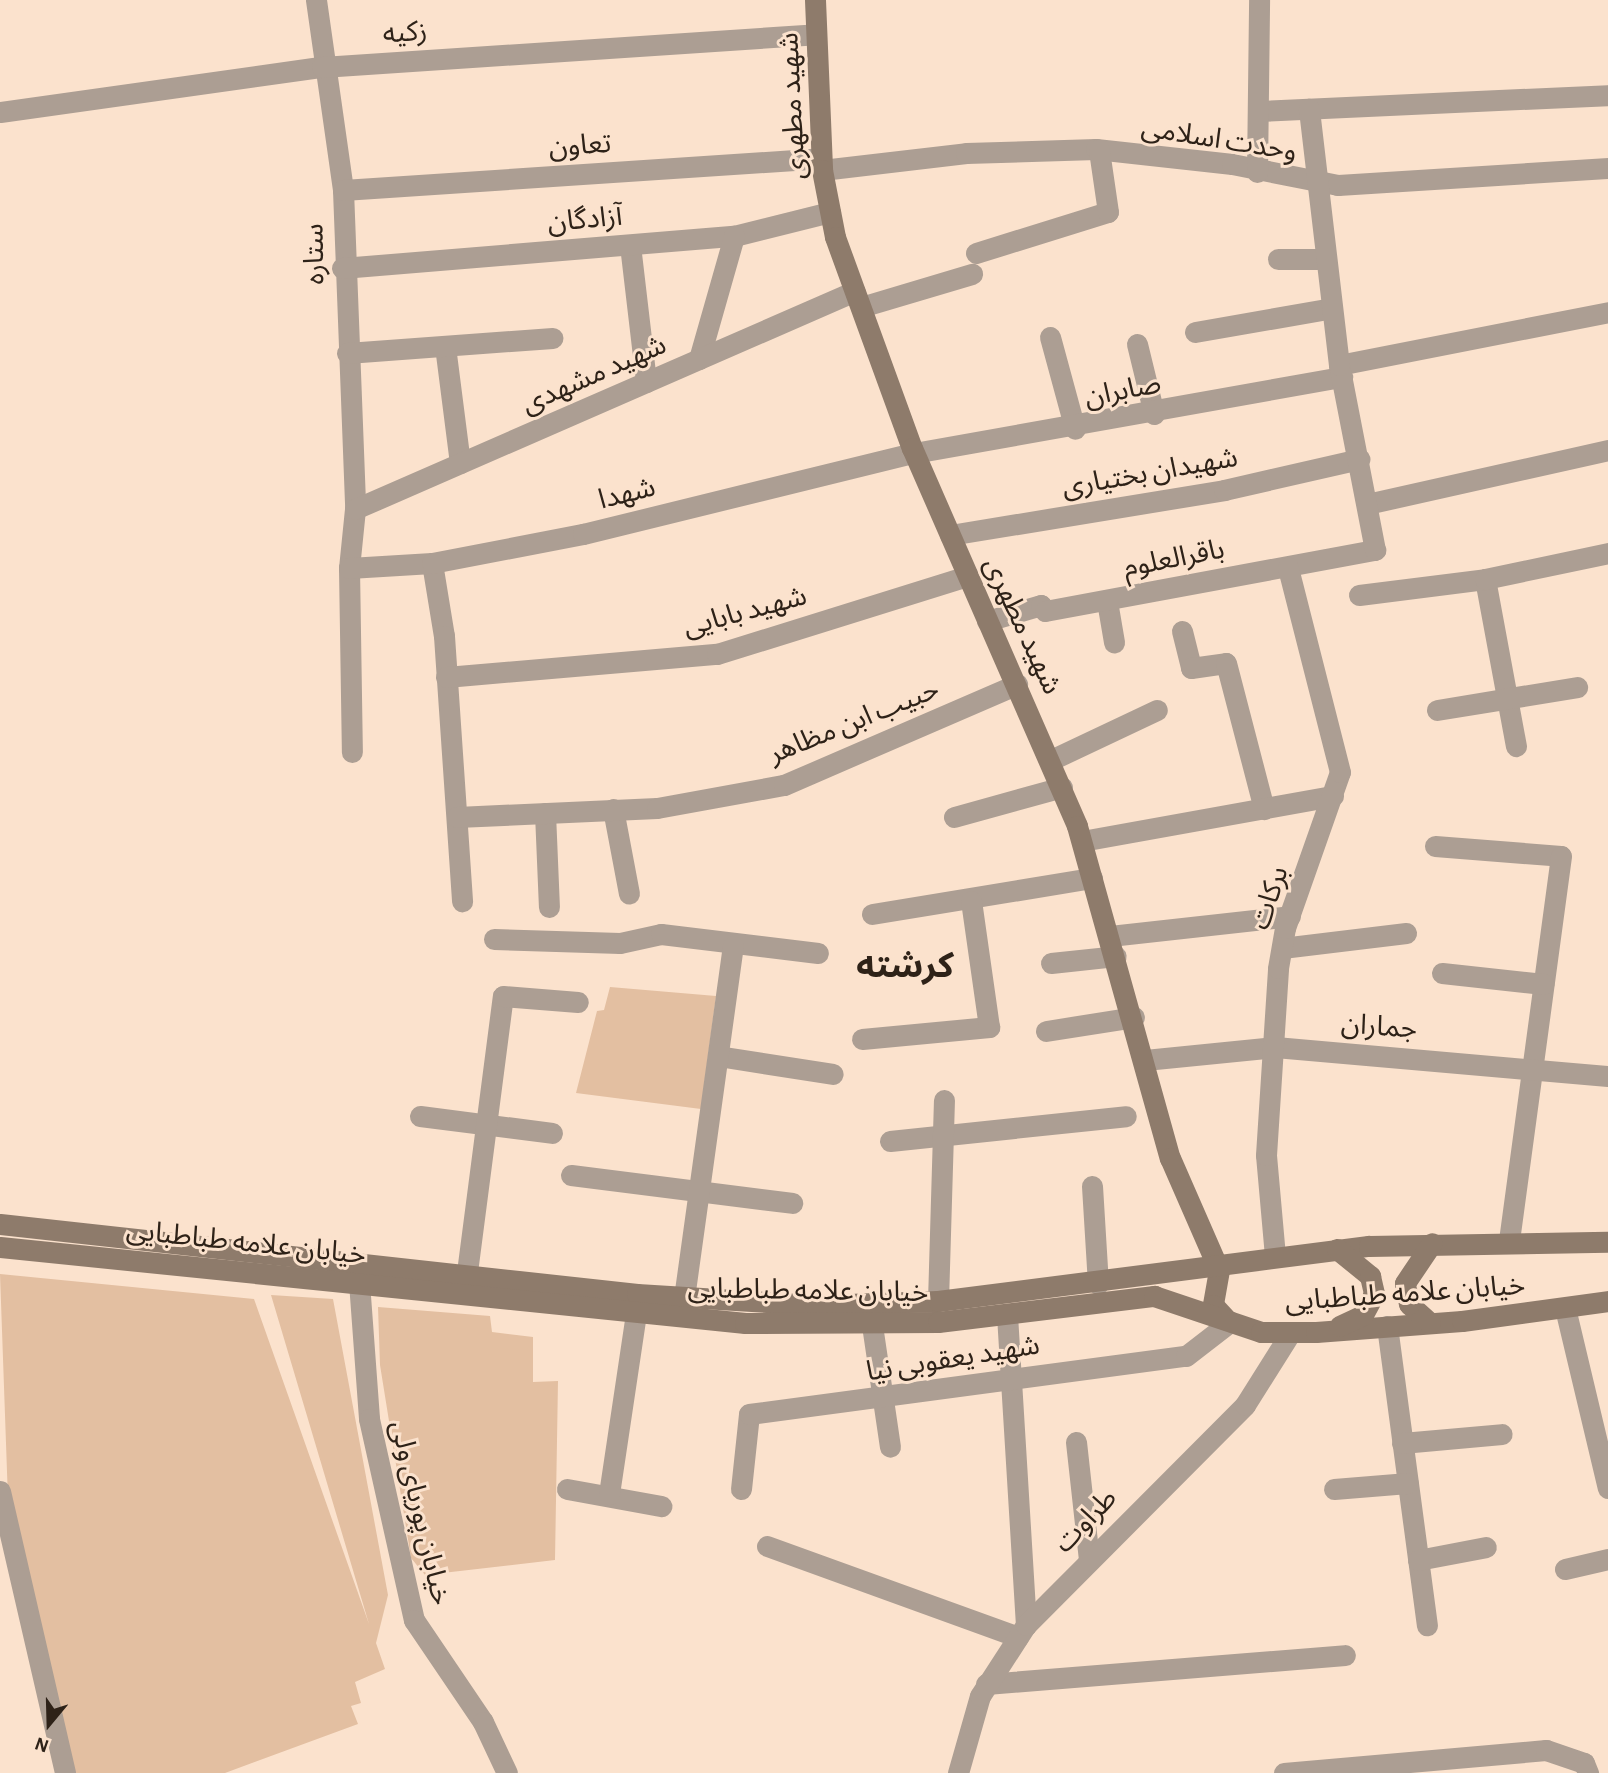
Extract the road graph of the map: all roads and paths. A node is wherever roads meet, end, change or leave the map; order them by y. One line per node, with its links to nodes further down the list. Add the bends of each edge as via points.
1 (316, 0): 5 (street, ستاره)
2 (815, 0): 4 (street, شهید مطهری)
3 (1259, 0): 8 (street)
4 (816, 34): 5 (street, زکیه); 11 (street, شهید مطهری)
5 (322, 67): 9 (street, زکیه); 15 (street, ستاره)
6 (1608, 95): 7 (street)
7 (1309, 109): 8 (street); 14 (street)
8 (1258, 111): 13 (street)
9 (0, 112)
10 (1100, 150): 11 (street, وحدت اسلامی, via 966,153); 13 (street, وحدت اسلامی); 22 (street, شهید مشهدی, via 1108,212 974,263)
11 (822, 164): 15 (street, تعاون); 16 (street, شهید مطهری)
12 (1608, 168): 14 (street, وحدت اسلامی)
13 (1257, 172): 14 (street, وحدت اسلامی)
14 (1317, 184): 20 (street)
15 (343, 190): 21 (street, ستاره)
16 (830, 212): 17 (street, آزادگان); 22 (street, شهید مطهری)
17 (734, 236): 18 (street, آزادگان); 31 (street)
18 (630, 245): 21 (street, آزادگان); 33 (street)
19 (1278, 259): 20 (street)
20 (1326, 259): 23 (street)
21 (342, 268): 30 (street, ستاره)
22 (858, 299): 31 (street, شهید مشهدی); 37 (street, شهید مطهری)
23 (1332, 308): 25 (street); 32 (street)
24 (1608, 312): 32 (street, صابران)
25 (1195, 332)
26 (1050, 337): 35 (street)
27 (552, 338): 29 (street)
28 (1137, 344): 34 (street)
29 (446, 346): 30 (street); 39 (street)
30 (347, 354): 41 (street, ستاره)
31 (699, 359): 33 (street, شهید مشهدی)
32 (1341, 371): 34 (street, صابران); 38 (street)
33 (646, 382): 39 (street, شهید مشهدی)
34 (1154, 414): 35 (street, صابران)
35 (1075, 429): 37 (street, صابران)
36 (1608, 450): 40 (street)
37 (914, 453): 42 (street, شهید مطهری); 44 (street, شهدا, via 583,534)
38 (1359, 459): 40 (street); 42 (street, شهیدان بختیاری, via 1197,495)
39 (460, 463): 41 (street, شهید مشهدی)
40 (1367, 504): 46 (street, باقرالعلوم, via 1375,550)
41 (355, 509): 45 (street, ستاره)
42 (950, 535): 47 (street, شهید مطهری)
43 (1608, 553): 48 (street)
44 (432, 563): 45 (street, شهدا); 54 (street)
45 (349, 568): 61 (street, ستاره)
46 (1288, 568): 50 (street, باقرالعلوم); 64 (street, برکات, via 1340,772)
47 (968, 576): 51 (street, شهید مطهری); 54 (street, شهید بابایی, via 717,654)
48 (1485, 579): 49 (street); 57 (street)
49 (1359, 595)
50 (1107, 601): 51 (street, باقرالعلوم, via 1045,611 1041,605); 53 (street)
51 (987, 621): 55 (street, شهید مطهری)
52 (1182, 631): 66 (street, via 1191,668 1226,663)
53 (1114, 642)
54 (446, 677): 68 (street)
55 (1017, 684): 62 (street, شهید مطهری); 65 (street, حبیب ابن مظاهر, via 784,785)
56 (1577, 687): 57 (street)
57 (1507, 700): 59 (street); 60 (street)
58 (1157, 710): 62 (street)
59 (1437, 710)
60 (1516, 746)
61 (352, 751)
62 (1051, 760): 63 (street, شهید مطهری)
63 (1062, 787): 69 (street); 70 (street, شهید مطهری)
64 (1333, 796): 66 (street); 78 (street, برکات)
65 (613, 809): 67 (street, حبیب ابن مظاهر); 73 (street)
66 (1264, 809): 70 (street)
67 (545, 813): 68 (street, حبیب ابن مظاهر); 76 (street)
68 (457, 817): 74 (street)
69 (954, 817)
70 (1082, 842): 72 (street, شهید مطهری)
71 (1435, 846): 87 (street, via 1561,856)
72 (1093, 878): 75 (street); 82 (street, شهید مطهری)
73 (629, 894)
74 (462, 901)
75 (971, 901): 77 (street); 91 (street, via 989,1027)
76 (549, 907)
77 (872, 914)
78 (1290, 916): 82 (street); 83 (street, برکات)
79 (1406, 933): 83 (street)
80 (494, 939): 81 (street, via 620,943 661,934)
81 (733, 946): 84 (street); 93 (street)
82 (1113, 946): 85 (street); 89 (street, شهید مطهری)
83 (1282, 948): 92 (street, برکات)
84 (818, 953)
85 (1051, 964)
86 (1442, 973): 87 (street)
87 (1543, 984): 95 (street)
88 (578, 1002): 101 (street, via 503,996)
89 (1134, 1017): 90 (street); 94 (street, شهید مطهری)
90 (1046, 1031)
91 (862, 1039)
92 (1275, 1047): 94 (street, جماران); 95 (street, جماران); 115 (street, برکات, via 1266,1155)
93 (718, 1056): 96 (street); 107 (street)
94 (1146, 1060): 116 (street, شهید مطهری, via 1170,1158)
95 (1532, 1066): 97 (street, جماران); 110 (street)
96 (833, 1074)
97 (1608, 1076)
98 (944, 1100): 103 (street)
99 (420, 1116): 101 (street)
100 (1126, 1116): 103 (street)
101 (489, 1124): 102 (street); 117 (street)
102 (552, 1133)
103 (944, 1139): 104 (street); 126 (street)
104 (890, 1141)
105 (571, 1175): 107 (street)
106 (1092, 1186): 119 (street)
107 (699, 1192): 108 (street); 124 (street)
108 (792, 1203)
109 (0, 1224): 117 (street, خیابان علامه طباطبایی)
110 (1509, 1239): 111 (street, خیابان علامه طباطبایی); 112 (street, خیابان علامه طباطبایی)
111 (1608, 1242)
112 (1432, 1243): 114 (street, خیابان علامه طباطبایی); 129 (street, via 1405,1283 1409,1304)
113 (0, 1247): 118 (street, خیابان علامه طباطبایی)
114 (1337, 1249): 115 (street, خیابان علامه طباطبایی); 131 (street, via 1370,1276 1374,1294 1363,1315)
115 (1275, 1256): 116 (street, خیابان علامه طباطبایی)
116 (1219, 1270): 119 (street, خیابان علامه طباطبایی); 128 (street, via 1210,1293)
117 (467, 1272): 120 (street); 122 (street, خیابان علامه طباطبایی)
118 (359, 1282): 120 (street, خیابان علامه طباطبایی); 158 (street, خیابان پوریای ولی, via 369,1419 414,1619 484,1722)
119 (1098, 1284): 123 (street, خیابان علامه طباطبایی)
120 (464, 1294): 122 (street, خیابان علامه طباطبایی)
121 (1608, 1301): 125 (street, خیابان علامه طباطبایی)
122 (637, 1304): 124 (street, خیابان علامه طباطبایی); 145 (street)
123 (1007, 1304): 126 (street, خیابان علامه طباطبایی); 128 (street, خیابان علامه طباطبایی, via 1154,1296); 133 (street)
124 (683, 1308): 127 (street, خیابان علامه طباطبایی)
125 (1565, 1308): 129 (street, خیابان علامه طباطبایی); 140 (street)
126 (938, 1311): 127 (street, خیابان علامه طباطبایی)
127 (872, 1314): 134 (street)
128 (1230, 1322): 132 (street, خیابان علامه طباطبایی); 133 (street, شهید یعقوبی نیا, via 1186,1356)
129 (1430, 1323): 130 (street, خیابان علامه طباطبایی)
130 (1387, 1326): 131 (street, خیابان علامه طباطبایی); 137 (street)
131 (1327, 1331): 132 (street, خیابان علامه طباطبایی)
132 (1291, 1332): 149 (street, طراوت, via 1245,1405)
133 (1011, 1375): 134 (street, شهید یعقوبی نیا); 154 (street)
134 (883, 1400): 138 (street); 142 (street, شهید یعقوبی نیا, via 749,1414)
135 (1502, 1434): 137 (street)
136 (1076, 1441): 149 (street)
137 (1402, 1443): 139 (street)
138 (890, 1447)
139 (1408, 1483): 143 (street); 151 (street)
140 (1608, 1488)
141 (567, 1489): 145 (street)
142 (741, 1489)
143 (1334, 1489)
144 (0, 1491): 157 (street)
145 (609, 1494): 146 (street)
146 (661, 1506)
147 (766, 1546): 154 (street)
148 (1486, 1548): 151 (street)
149 (1089, 1559): 154 (street, طراوت)
150 (1608, 1559): 152 (street)
151 (1418, 1560): 153 (street)
152 (1565, 1569)
153 (1427, 1625)
154 (1022, 1631): 156 (street, طراوت)
155 (1345, 1656): 156 (street)
156 (986, 1684): 159 (street, طراوت)
157 (65, 1773)
158 (507, 1773)
159 (958, 1773)
160 (1284, 1773): 161 (street, via 1546,1750 1584,1763)
161 (1588, 1773)

